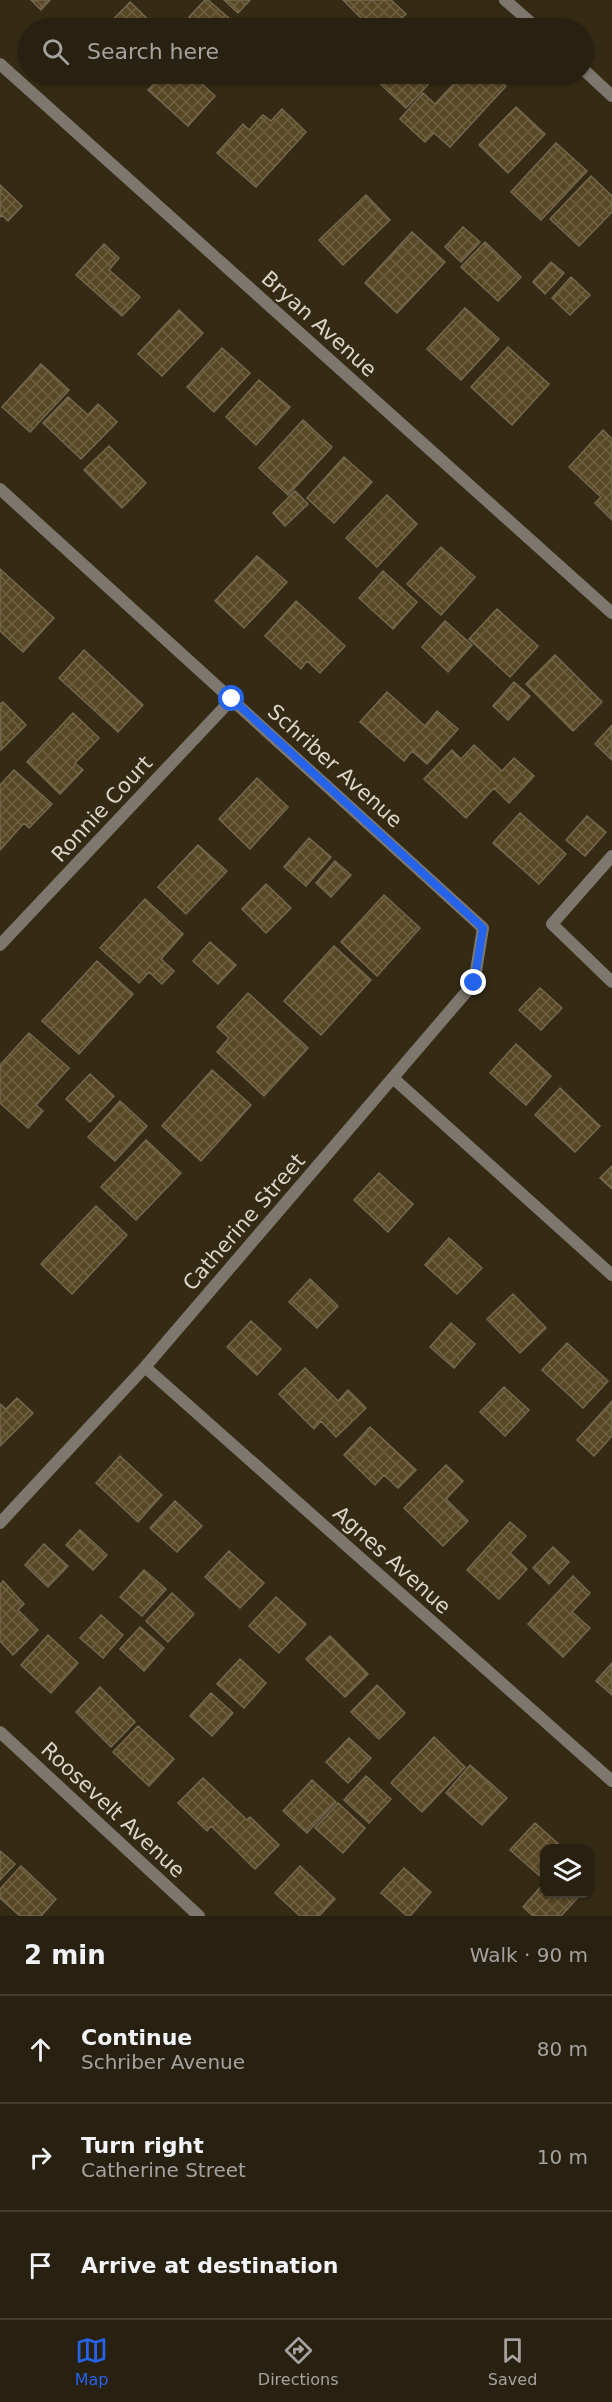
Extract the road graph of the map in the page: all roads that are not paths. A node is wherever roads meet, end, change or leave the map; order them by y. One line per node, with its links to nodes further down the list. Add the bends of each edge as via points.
1 (505, 0): 2 (street)
2 (526, 18)
3 (0, 64): 5 (street, Bryan Avenue)
4 (594, 79): 7 (street)
5 (18, 80)
6 (22, 84): 9 (street, Bryan Avenue)
7 (612, 96)
8 (0, 489): 10 (street, Schriber Avenue)
9 (612, 613)
10 (232, 699): 12 (street, Schriber Avenue); 13 (street, Ronnie Court)
11 (612, 856): 14 (street, via 552,924)
12 (483, 928): 15 (street, Catherine Street, via 474,983)
13 (0, 945)
14 (612, 982)
15 (393, 1078): 16 (street); 17 (street, Catherine Street)
16 (612, 1275)
17 (145, 1367): 18 (street, Catherine Street); 20 (street, Agnes Avenue)
18 (0, 1523)
19 (0, 1732): 21 (street, Roosevelt Avenue)
20 (612, 1781)
21 (199, 1916)

